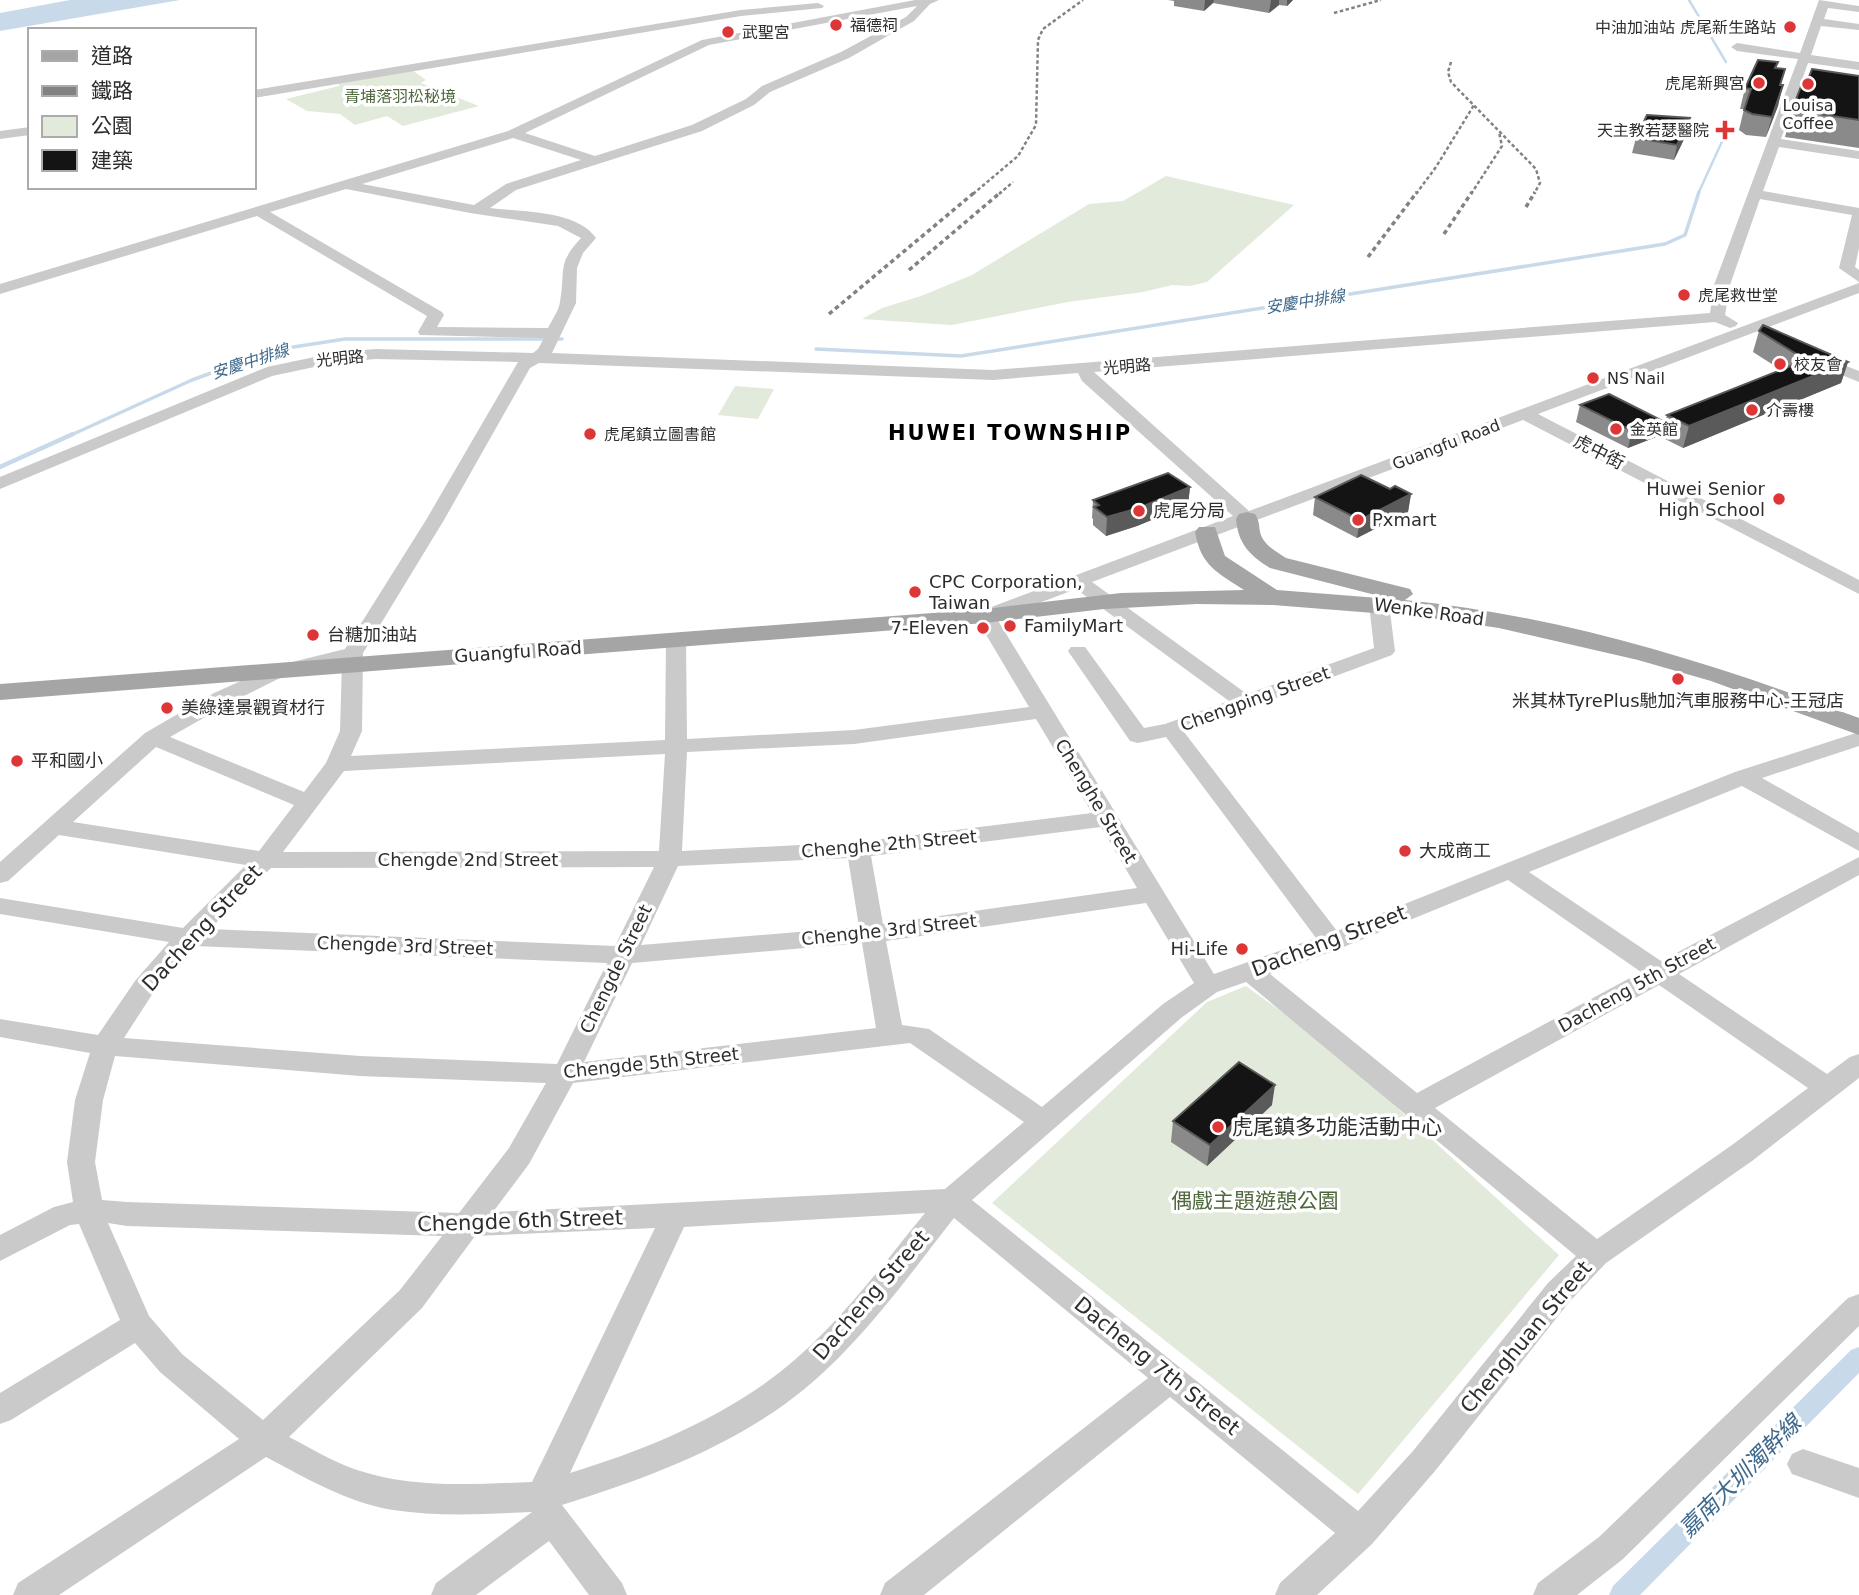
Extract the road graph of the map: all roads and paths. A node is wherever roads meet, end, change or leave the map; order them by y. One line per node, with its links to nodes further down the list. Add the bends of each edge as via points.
1 (889, 0): 10 (street, via 741,13)
2 (931, 0): 12 (street, via 706,42); 16 (street, via 910,19 845,55 766,89 750,102)
3 (1825, 2): 4 (street); 5 (street)
4 (1859, 9)
5 (1818, 22): 6 (street); 8 (street)
6 (1859, 27)
7 (1737, 47): 8 (street)
8 (1805, 58): 9 (street); 14 (street, via 1800,89)
9 (1859, 66)
10 (256, 94)
11 (28, 131): 13 (street)
12 (513, 134): 16 (street); 17 (street)
13 (0, 135)
14 (1774, 142): 15 (street); 18 (street)
15 (1859, 155)
16 (596, 161): 20 (street, via 511,187)
17 (346, 185): 19 (street); 20 (street)
18 (1755, 194): 21 (street); 25 (street, via 1722,285)
19 (257, 210): 24 (street); 27 (street, via 436,315 426,332)
20 (477, 210): 27 (street, via 561,222 584,231 589,238 569,268 568,303)
21 (1859, 214): 22 (street, via 1847,268)
22 (1859, 277)
23 (1859, 288): 26 (street, Guangfu Road)
24 (0, 289)
25 (1717, 317): 26 (street); 32 (street, 光明路)
26 (1747, 330): 28 (street); 35 (street, Guangfu Road)
27 (555, 333): 30 (street, via 545,352)
28 (1775, 341)
29 (1797, 351): 33 (street)
30 (535, 359): 32 (street, 光明路, via 993,375); 36 (street, 光明路, via 376,354 302,363 239,383); 48 (street, via 524,365)
31 (1859, 360): 33 (street)
32 (1085, 369): 37 (street, via 1088,377)
33 (1840, 369): 34 (street)
34 (1859, 377)
35 (1525, 414): 37 (street, Guangfu Road); 39 (street, 虎中街)
36 (0, 484)
37 (1247, 519): 38 (street, Guangfu Road); 42 (main road, via 1251,540 1282,565 1384,586)
38 (1207, 532): 40 (main road, via 1216,560); 41 (street, Guangfu Road)
39 (1859, 588)
40 (1262, 591): 41 (main road, Wenke Road); 42 (main road, Wenke Road); 44 (main road, Wenke Road)
41 (1092, 592): 43 (main road, Wenke Road); 45 (main road, Wenke Road); 52 (street)
42 (1406, 596): 54 (main road, Wenke Road, via 1626,637)
43 (1033, 599): 45 (street, Guangfu Road); 48 (main road, Guangfu Road)
44 (1379, 604): 52 (street, Chengping Street, via 1385,651); 55 (main road, Wenke Road, via 1577,637 1719,676)
45 (985, 616): 46 (main road, Guangfu Road); 53 (street, Chenghe Street)
46 (676, 640): 48 (main road, Guangfu Road); 59 (street, Chengde Street)
47 (1078, 650): 56 (street, via 1138,737)
48 (353, 659): 49 (main road, Guangfu Road); 50 (main road, Guangfu Road); 60 (street, Dacheng Street, via 351,731)
49 (279, 671): 51 (main road, Guangfu Road); 57 (street)
50 (0, 681)
51 (0, 692)
52 (1246, 703): 56 (street, Chengping Street)
53 (1043, 712): 59 (street, via 915,731); 63 (street, Chenghe Street)
54 (1859, 714)
55 (1859, 727)
56 (1171, 729): 76 (street, Chengping Street)
57 (153, 738): 62 (street); 64 (street)
58 (1859, 739): 61 (street, Dacheng Street)
59 (676, 748): 60 (street); 67 (street, Chengde Street)
60 (337, 764): 62 (street, Dacheng Street)
61 (1743, 777): 65 (street); 70 (street, Dacheng Street)
62 (309, 803): 68 (street, Dacheng Street)
63 (1107, 818): 66 (street, Chenghe 2th Street); 72 (street, Chenghe Street)
64 (54, 827): 68 (street, Chengde 2nd Street); 71 (street)
65 (1859, 843)
66 (858, 850): 67 (street, Chenghe 2th Street); 74 (street)
67 (670, 859): 68 (street, Chengde 2nd Street); 77 (street, Chengde Street)
68 (265, 860): 75 (street, Dacheng Street)
69 (1859, 865): 79 (street, Dacheng 5th Street)
70 (1510, 870): 76 (street, Dacheng Street); 79 (street)
71 (0, 875)
72 (1153, 894): 74 (street, Chenghe 3rd Street); 80 (street, Chenghe Street)
73 (0, 906): 75 (street, Chengde 3rd Street)
74 (873, 934): 77 (street, Chenghe 3rd Street); 82 (street)
75 (188, 937): 77 (street, Chengde 3rd Street); 83 (street, Dacheng Street, via 144,987)
76 (1332, 942): 78 (street, Dacheng Street)
77 (623, 955): 85 (street, Chengde Street)
78 (1251, 972): 80 (street, Dacheng Street); 87 (street)
79 (1659, 972): 86 (street); 87 (street, Dacheng 5th Street)
80 (1208, 986): 88 (street, Dacheng Street, via 1172,1011)
81 (0, 1028): 83 (street, Chengde 5th Street)
82 (891, 1037): 85 (street, Chengde 5th Street); 88 (street, Chengde 5th Street, via 920,1036)
83 (105, 1046): 85 (street, Chengde 5th Street, via 359,1066); 90 (street, Dacheng Street, via 89,1100 81,1162)
84 (1859, 1064): 86 (street, Chenghuan Street)
85 (565, 1074): 92 (street, Chengde Street, via 519,1156)
86 (1827, 1088): 94 (street, Chenghuan Street)
87 (1415, 1106): 94 (street)
88 (1044, 1122): 89 (street, Dacheng Street)
89 (952, 1200): 91 (street, Chengde 6th Street); 97 (street, Dacheng 7th Street); 102 (street, Dacheng Street, via 867,1306 776,1393 728,1424)
90 (89, 1210): 92 (street, Chengde 6th Street); 93 (street, via 64,1214); 96 (street, Dacheng Street)
91 (674, 1216): 92 (street, Chengde 6th Street); 102 (street)
92 (467, 1225): 99 (street, Chengde Street, via 411,1299)
93 (0, 1249)
94 (1597, 1255): 103 (street, Chenghuan Street, via 1559,1292 1424,1461)
95 (1859, 1307): 109 (street, via 1611,1548)
96 (138, 1325): 98 (street); 99 (street, Dacheng Street, via 171,1363)
97 (1171, 1378): 103 (street, Dacheng 7th Street); 107 (street)
98 (0, 1410)
99 (264, 1440): 102 (street, Dacheng Street, via 347,1482 392,1495); 104 (street, Chengde Street)
100 (1803, 1464): 101 (street)
101 (1859, 1483)
102 (547, 1508): 105 (street); 106 (street)
103 (1360, 1533): 108 (street, Chenghuan Street)
104 (30, 1595)
105 (448, 1595)
106 (610, 1595)
107 (897, 1595)
108 (1292, 1595)
109 (1550, 1595)

